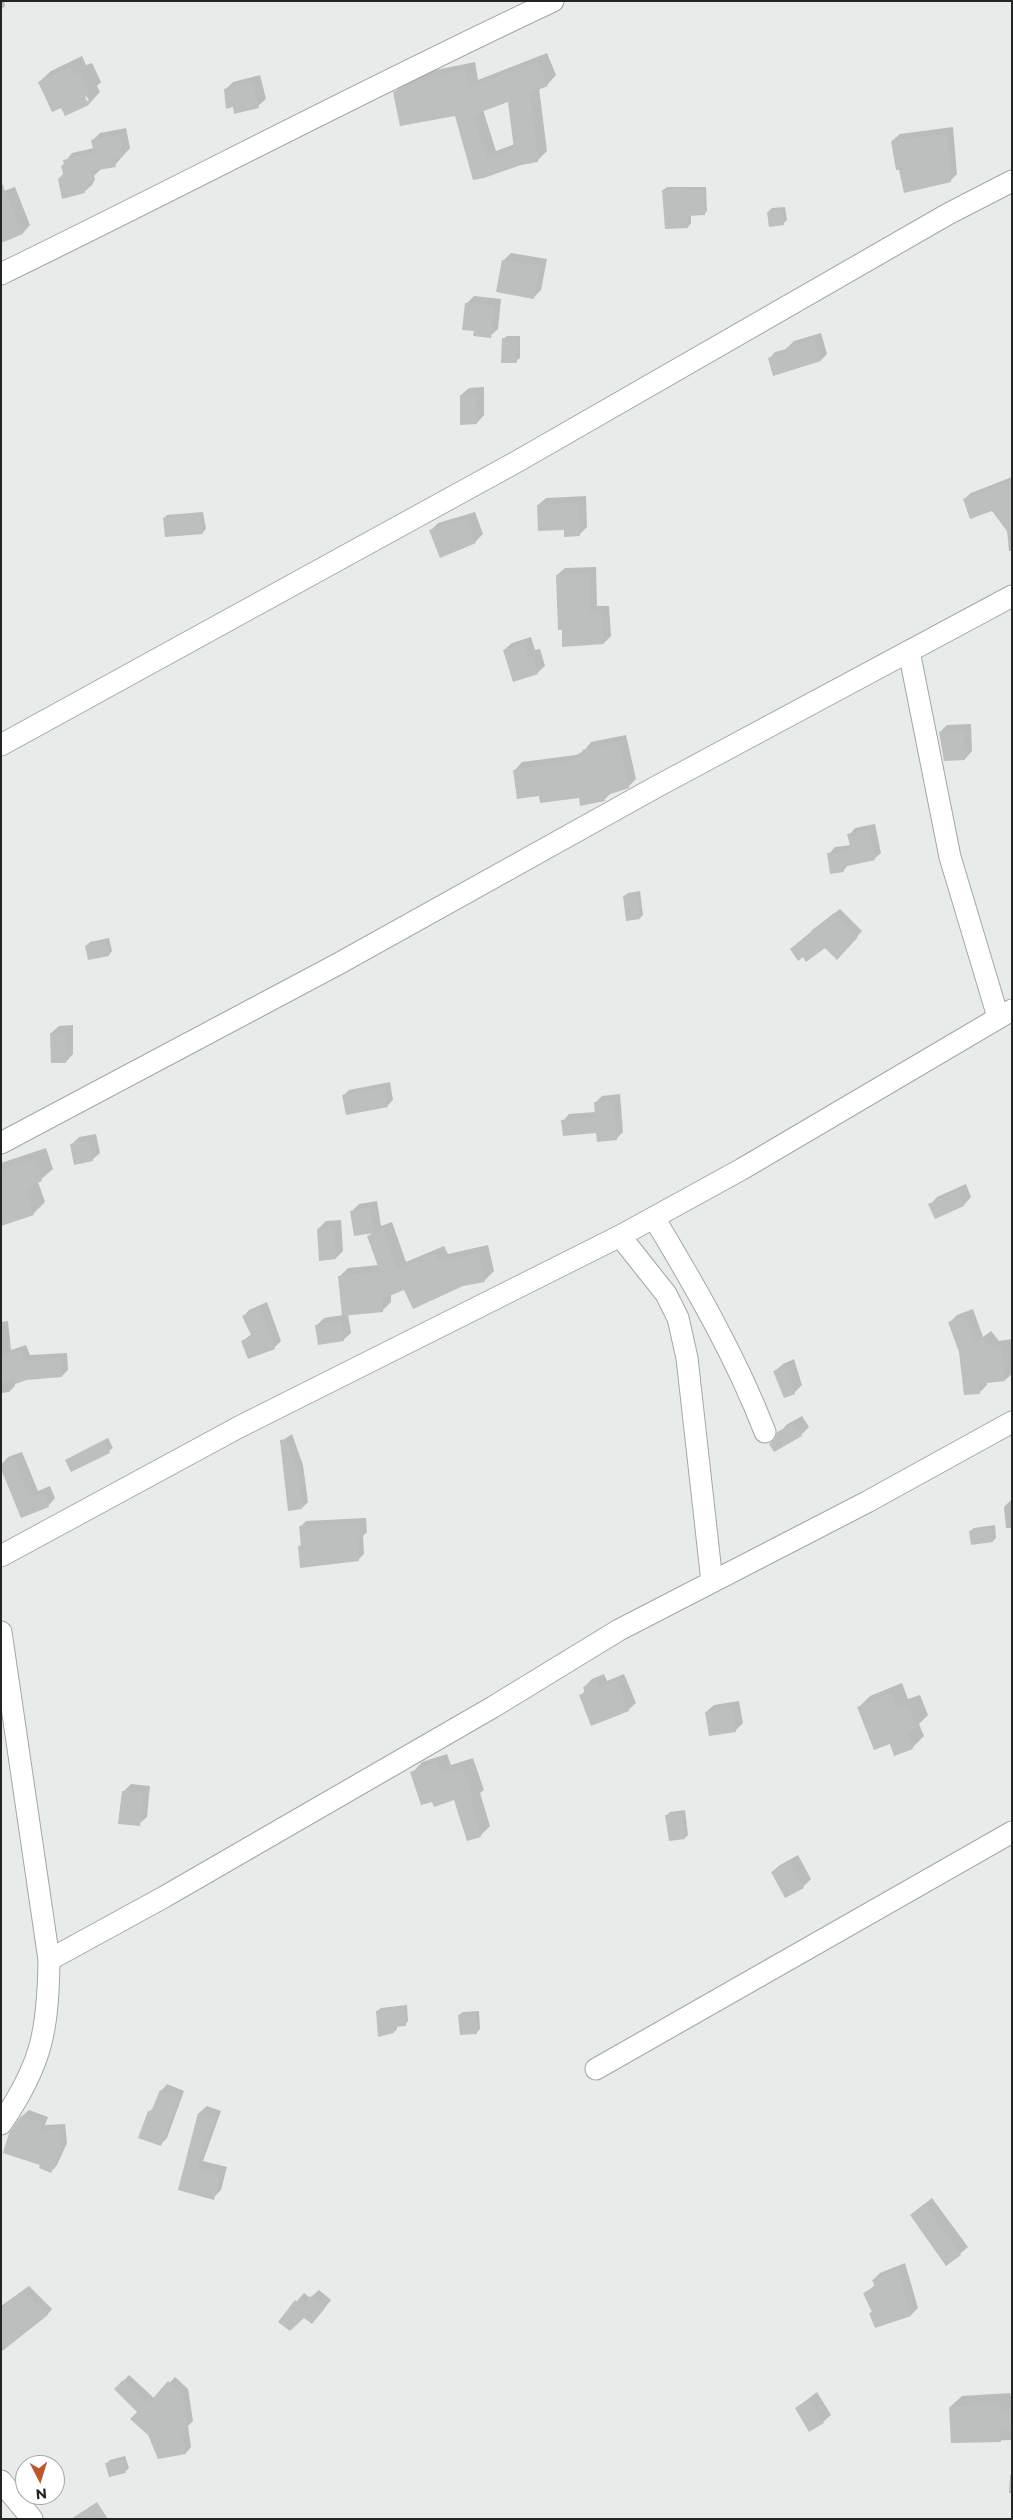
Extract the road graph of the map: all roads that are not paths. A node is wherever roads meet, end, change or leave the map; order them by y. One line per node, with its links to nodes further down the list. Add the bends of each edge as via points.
1 (553, 1): 3 (street)
2 (1012, 181): 6 (street, via 948,214 518,461)
3 (1, 274)
4 (1012, 596): 5 (street)
5 (910, 651): 7 (street, via 950,857); 8 (street, via 656,787 338,964)
6 (1, 745)
7 (1005, 1014): 9 (street)
8 (1, 1143)
9 (654, 1218): 10 (street); 12 (street, via 750,1394)
10 (620, 1236): 13 (street, via 239,1427); 14 (street, via 666,1294 678,1318 688,1368)
11 (1012, 1422): 14 (street)
12 (765, 1432)
13 (1, 1556)
14 (712, 1582): 17 (street, via 619,1630 493,1707)
15 (1, 1632): 17 (street)
16 (1012, 1832): 18 (street)
17 (49, 1960): 19 (street, via 48,2005 36,2063 21,2095)
18 (596, 2069)
19 (1, 2124)
20 (1, 2481): 21 (street)
21 (32, 2519)

